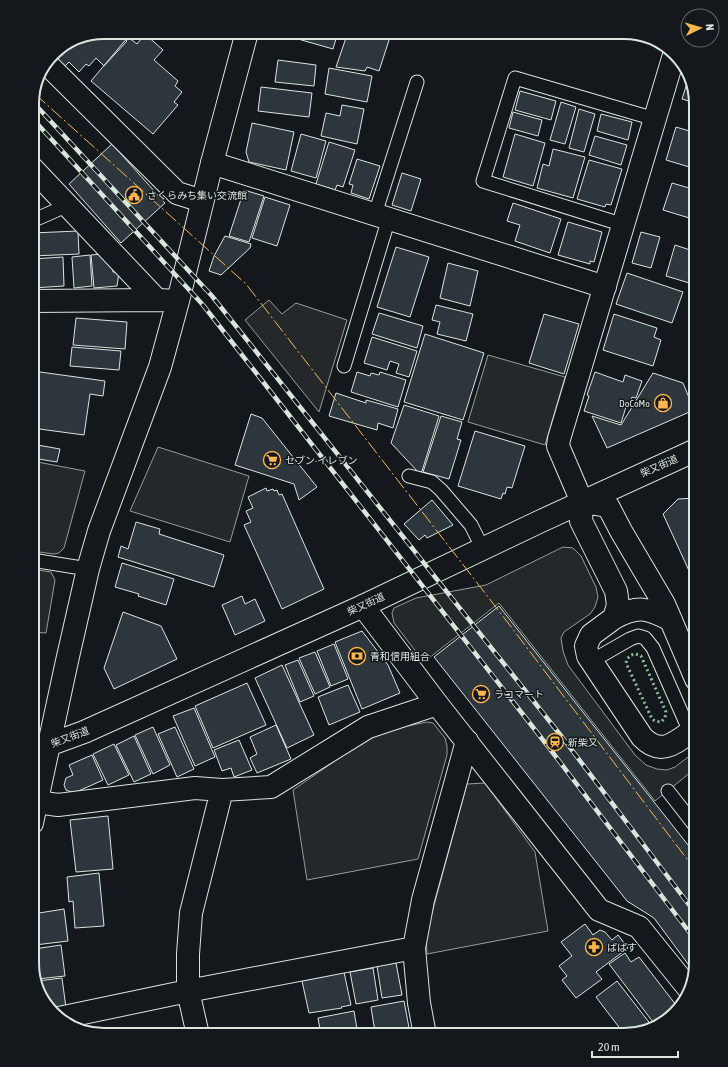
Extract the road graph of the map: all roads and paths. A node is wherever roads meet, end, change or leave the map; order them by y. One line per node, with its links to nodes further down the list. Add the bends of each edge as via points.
1 (245, 39): 6 (street)
2 (672, 60): 5 (street)
3 (50, 67): 8 (street, via 177,193)
4 (418, 82): 10 (lane)
5 (656, 119): 12 (street); 12 (lane, via 515,78 483,181)
6 (212, 163): 8 (street); 10 (street)
7 (39, 175): 9 (street)
8 (202, 201): 14 (street)
9 (68, 205): 11 (lane); 14 (street)
10 (382, 216): 13 (street); 16 (lane)
11 (39, 218)
12 (624, 225): 13 (street)
13 (604, 287): 19 (street, via 558,446)
14 (167, 300): 15 (street); 22 (street, via 160,367 99,531)
15 (39, 301)
16 (344, 366)
17 (689, 453): 19 (street, 柴又街道)
18 (409, 476): 20 (lane, via 432,482 441,490 471,525)
19 (582, 502): 20 (street, 柴又街道); 24 (street, via 581,521 616,591 618,605); 25 (street, via 608,506)
20 (483, 549): 23 (street, 柴又街道)
21 (39, 561): 22 (lane)
22 (88, 569): 32 (street, via 67,661)
23 (363, 606): 28 (street); 32 (street, 柴又街道, via 84,732)
24 (614, 618): 25 (street, via 638,609); 27 (street, via 591,635 586,646)
25 (671, 620): 26 (street)
26 (689, 662)
27 (594, 666): 29 (lane, via 597,658 638,636 645,638 653,648); 30 (street, via 649,744 658,747 671,745)
28 (437, 704): 31 (street); 34 (street, via 368,727 271,787)
29 (689, 722)
30 (689, 733)
31 (467, 741): 38 (street, via 423,900); 39 (street, via 599,910 638,927)
32 (40, 748): 33 (street)
33 (39, 766)
34 (222, 790): 36 (street, via 194,788 58,805); 40 (street, via 191,914)
35 (668, 791): 37 (lane)
36 (39, 802)
37 (689, 818)
38 (414, 948): 40 (street); 43 (street)
39 (686, 984)
40 (188, 991): 41 (street); 42 (street)
41 (67, 1016)
42 (196, 1028)
43 (424, 1028)

